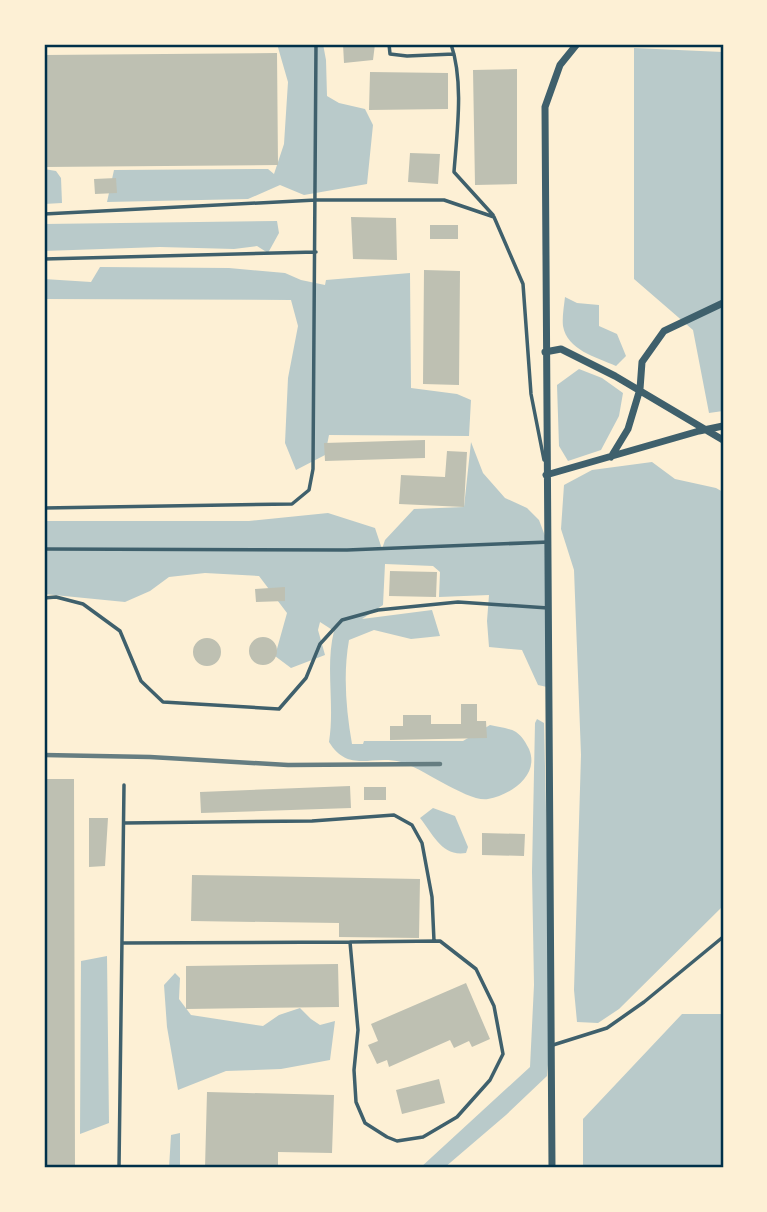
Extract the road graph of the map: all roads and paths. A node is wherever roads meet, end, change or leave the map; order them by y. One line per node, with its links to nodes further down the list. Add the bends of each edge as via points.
1 (316, 44): 6 (lane)
2 (388, 44): 5 (lane, via 390,54)
3 (451, 44): 5 (lane)
4 (577, 44): 12 (street, via 560,65 545,107)
5 (454, 54): 8 (lane, via 458,113 454,172)
6 (316, 200): 7 (lane); 8 (lane, via 444,200); 9 (lane)
7 (44, 214)
8 (494, 217): 18 (lane, via 523,284 531,394)
9 (316, 252): 10 (lane); 19 (lane, via 309,490 292,504)
10 (44, 259)
11 (723, 303): 13 (street, via 664,331 642,362)
12 (545, 352): 13 (street, via 561,349); 18 (street)
13 (640, 389): 15 (street); 17 (street, via 628,429)
14 (723, 426): 15 (street)
15 (707, 429): 16 (street); 17 (street)
16 (723, 440)
17 (611, 457): 18 (street)
18 (546, 471): 20 (street)
19 (44, 508)
20 (549, 542): 21 (lane, via 347,550); 23 (street)
21 (44, 549)
22 (44, 598): 23 (lane, via 83,604 120,631 141,681 163,702 279,709 306,678 320,644 342,620 378,610 458,602)
23 (548, 608): 30 (street)
24 (124, 785): 25 (lane)
25 (124, 823): 27 (lane, via 312,821 394,815 412,825 422,843); 29 (lane)
26 (723, 937): 30 (lane, via 607,1028)
27 (434, 941): 28 (lane); 28 (lane, via 476,969 494,1006 503,1054 490,1080 457,1116 423,1137 397,1141 365,1123 356,1102 358,1030)
28 (349, 942): 29 (lane)
29 (122, 943): 31 (lane)
30 (551, 1046): 32 (street)
31 (119, 1168)
32 (552, 1168)

